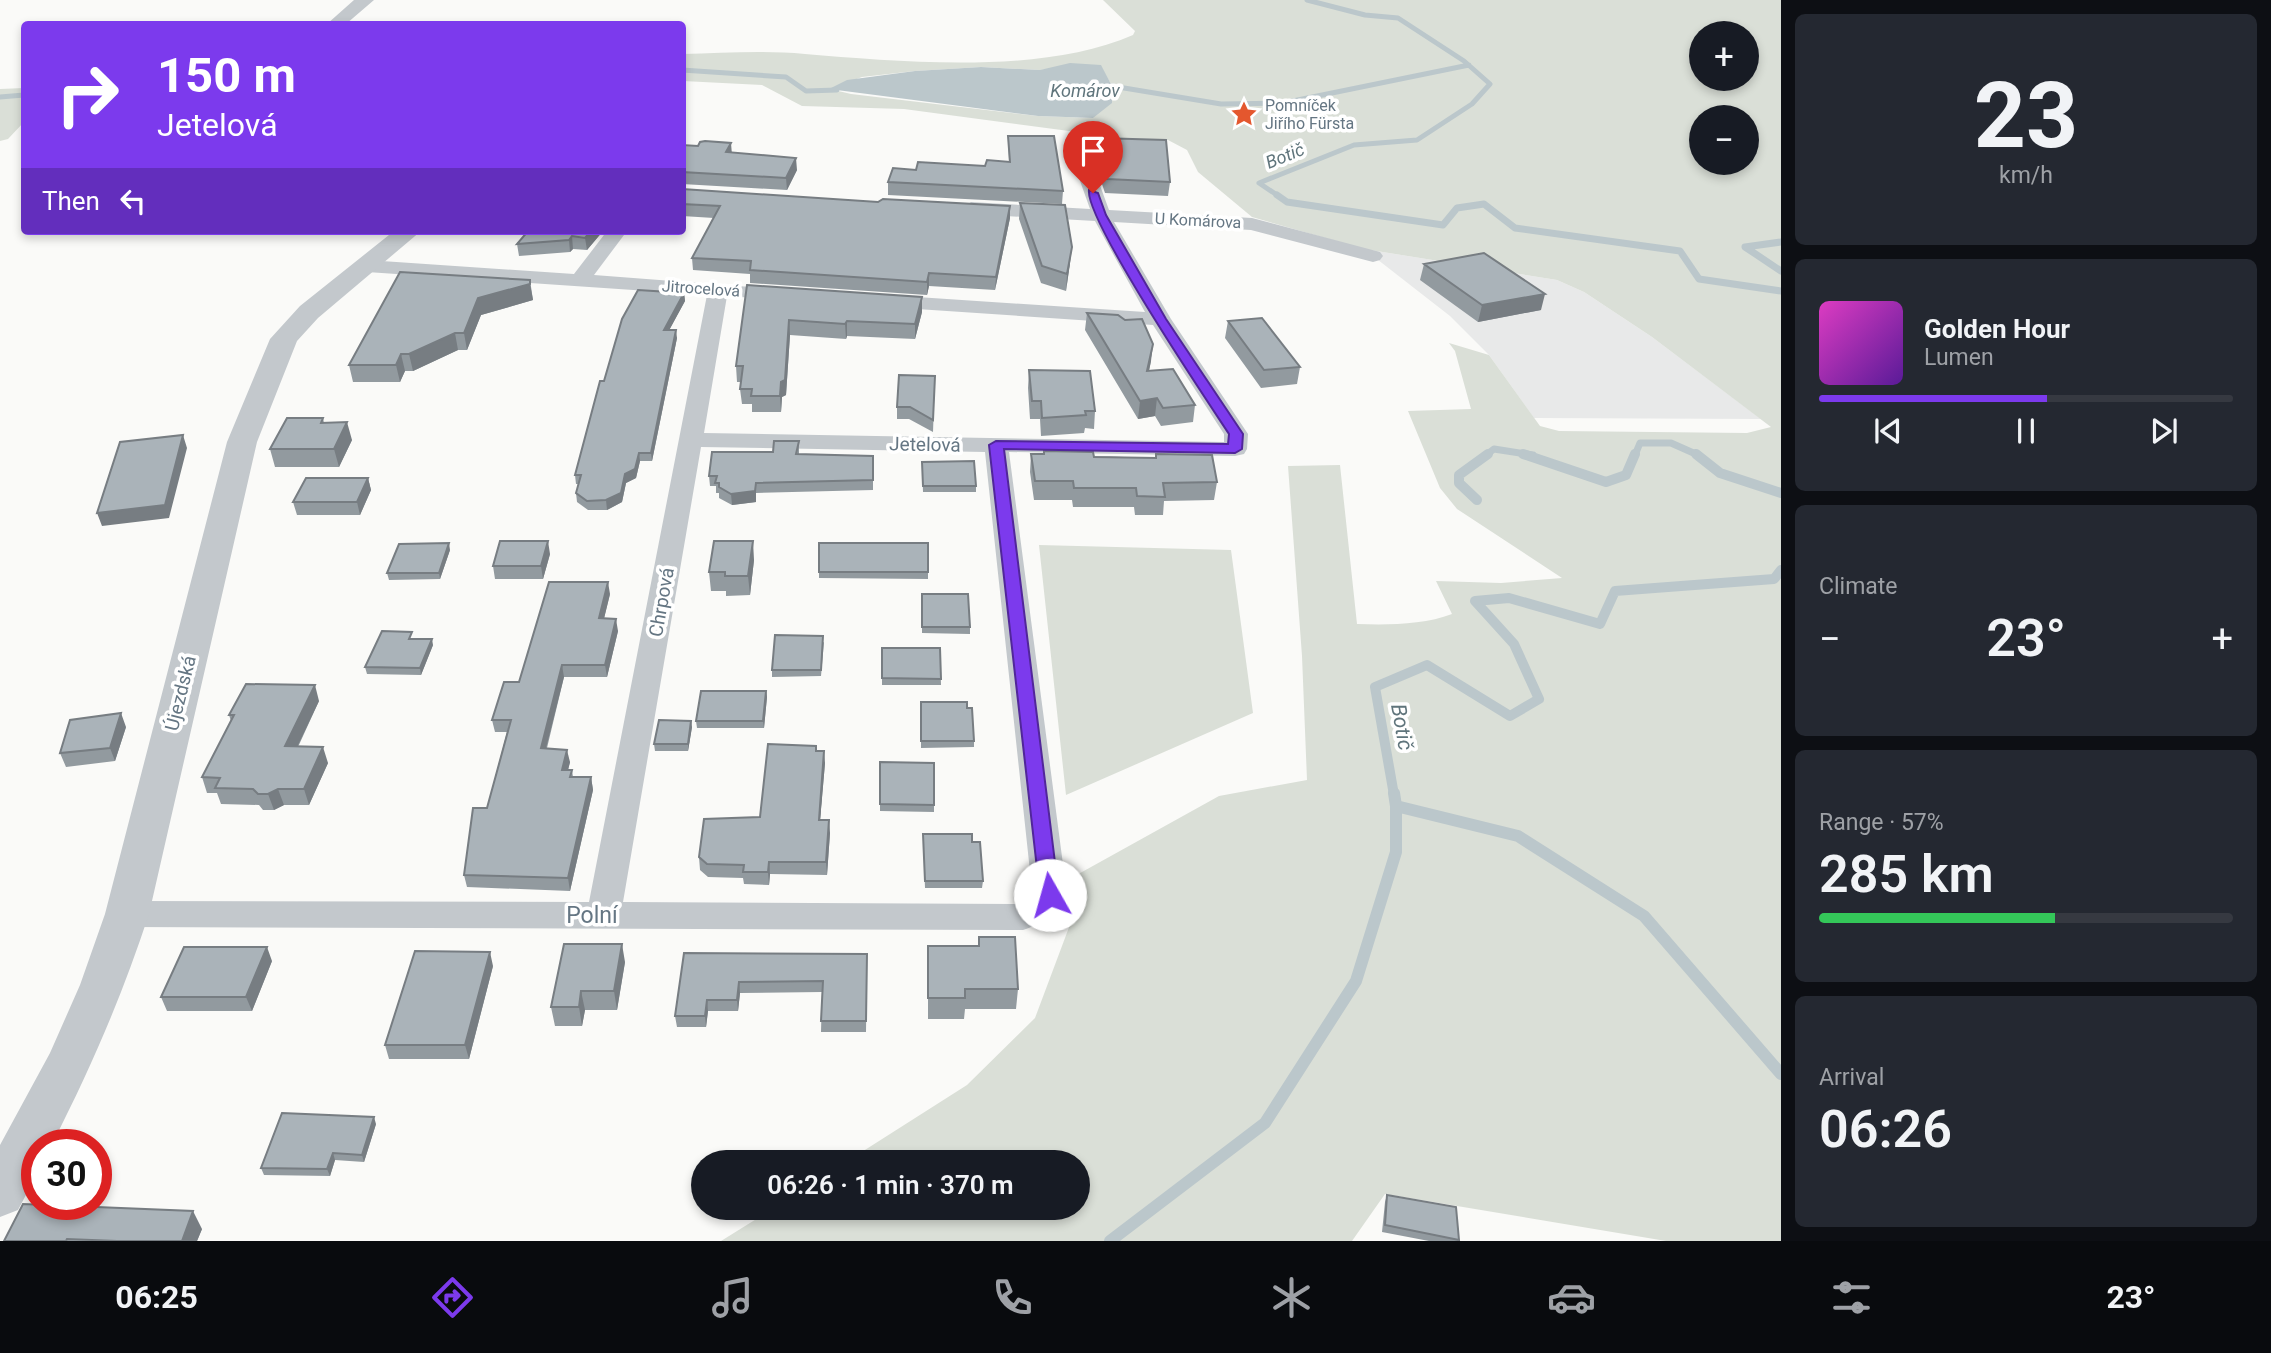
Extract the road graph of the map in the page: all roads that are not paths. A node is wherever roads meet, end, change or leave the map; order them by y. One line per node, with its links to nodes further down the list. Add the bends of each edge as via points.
1 (365, 0): 2 (street)
2 (340, 21)
3 (1077, 147): 5 (street, Jetelová)
4 (947, 207): 5 (street, U Komárova)
5 (1101, 215): 8 (street, U Komárova, via 1252,223); 14 (street, Jetelová)
6 (404, 235): 9 (street, Újezdská)
7 (614, 235): 10 (street)
8 (1373, 256)
9 (367, 266): 10 (street, Jitrocelová); 17 (street, Újezdská, via 309,312 284,339 242,442)
10 (580, 280): 11 (street, Jitrocelová)
11 (718, 289): 12 (street, Jitrocelová); 15 (street, Chrpová)
12 (801, 295)
13 (870, 300): 14 (street)
14 (1160, 319): 16 (street, Jetelová, via 1236,434 1235,449)
15 (690, 440): 16 (street, Jetelová); 18 (street, Chrpová)
16 (996, 445): 18 (street, Polní, via 1050,895 1023,917)
17 (127, 914): 18 (street, Polní); 19 (street, Újezdská, via 71,1060)
18 (604, 915)
19 (0, 1194)

